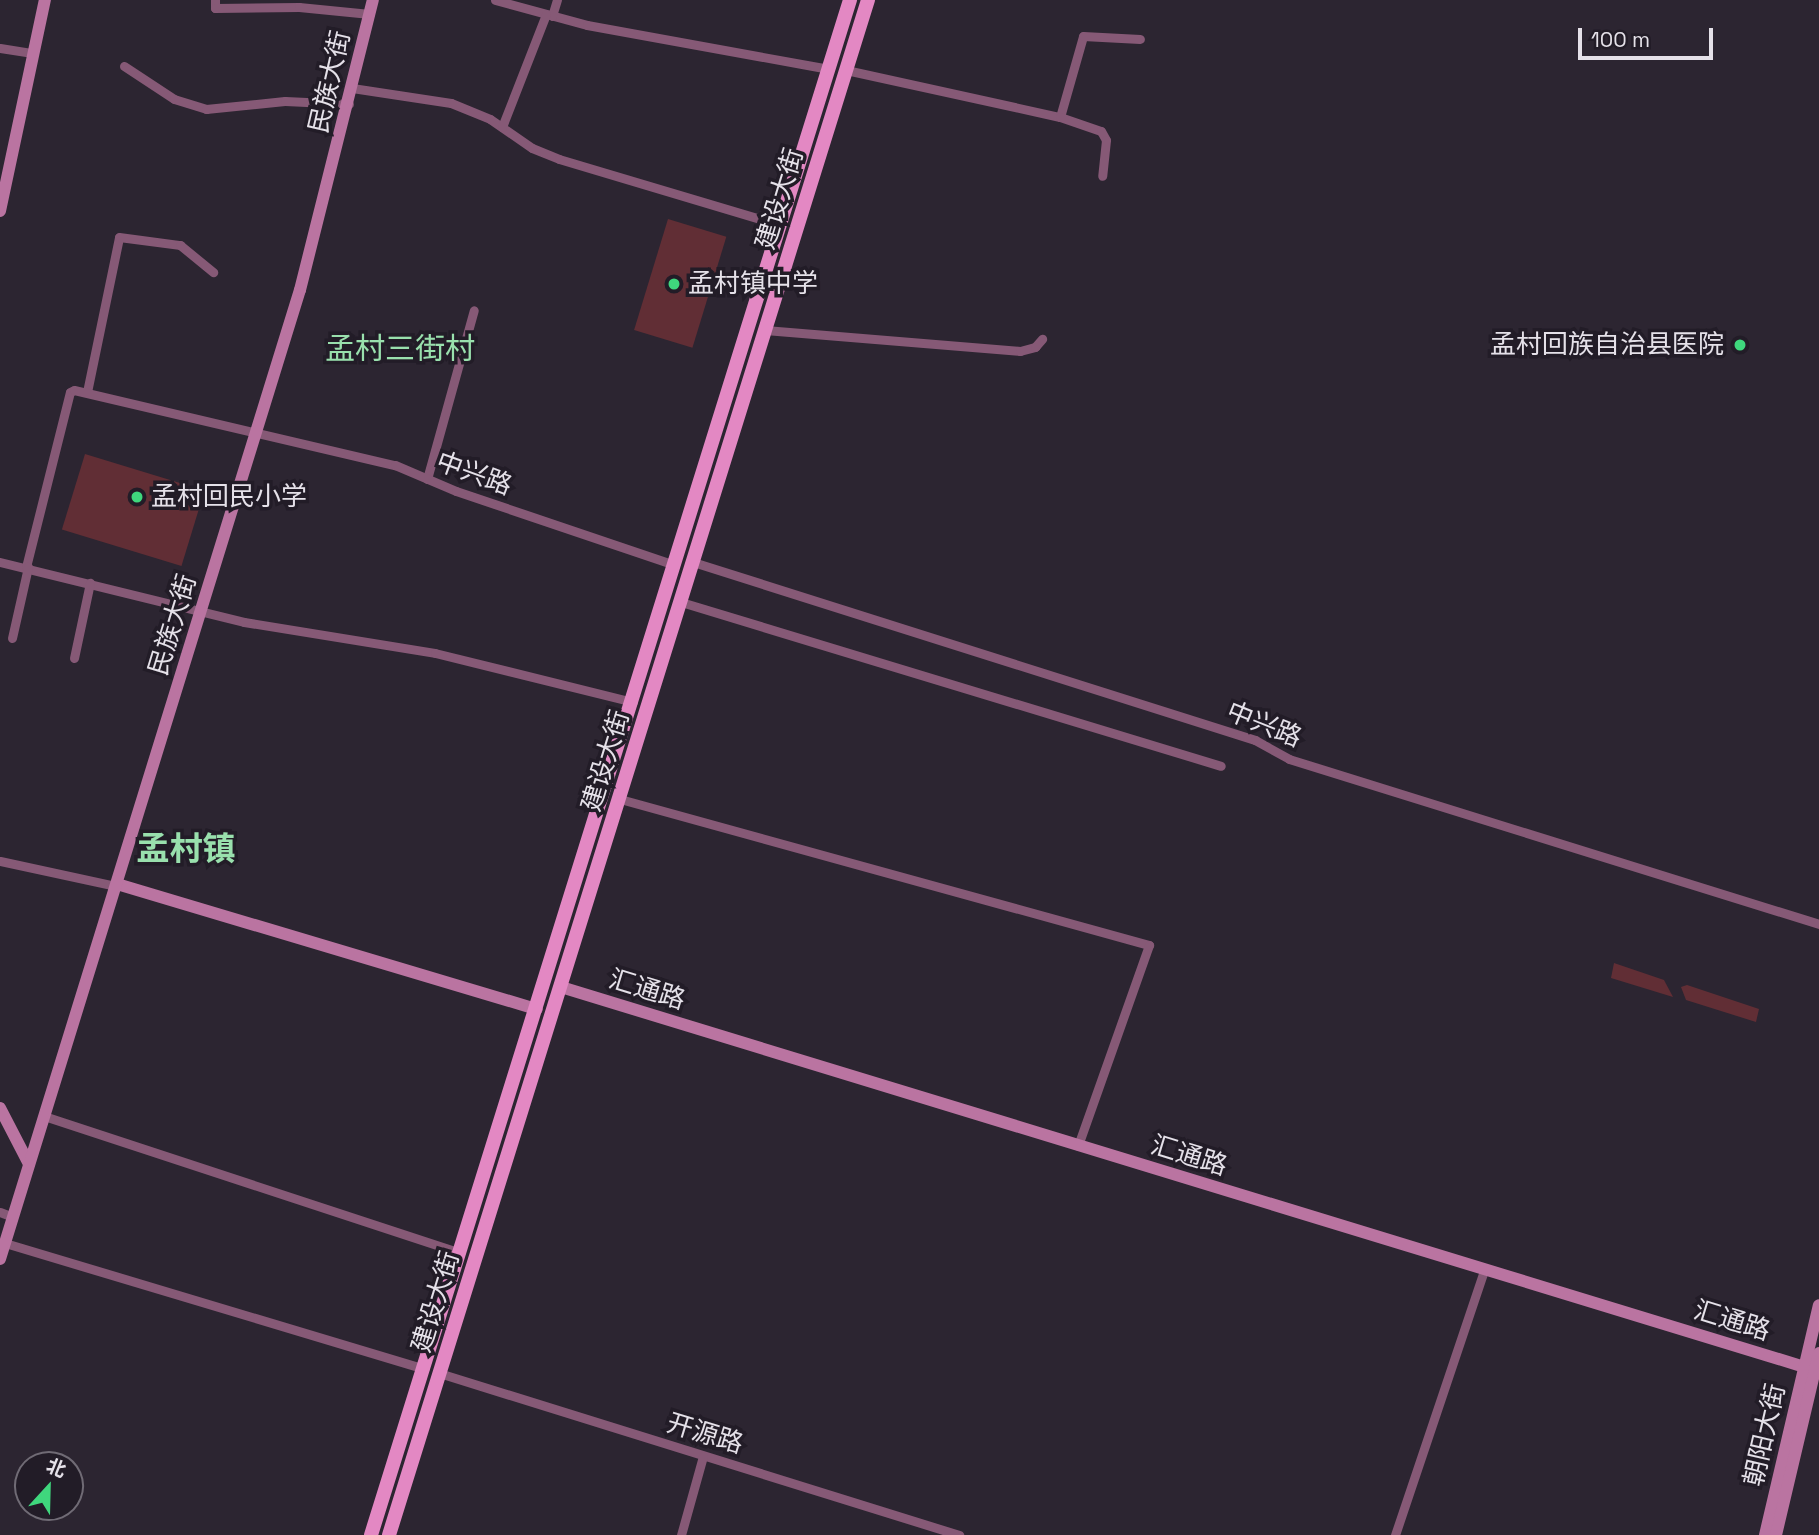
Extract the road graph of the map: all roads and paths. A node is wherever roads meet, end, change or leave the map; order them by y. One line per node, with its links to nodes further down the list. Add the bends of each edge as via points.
1 (45, 0): 12 (street)
2 (215, 0): 8 (street, via 215,8 299,7)
3 (373, 0): 8 (street, 民族大街)
4 (495, 0): 9 (street)
5 (557, 0): 9 (street)
6 (850, 0): 14 (main road, 建设大街)
7 (868, 0): 15 (main road, 建设大街)
8 (370, 14): 16 (street, 民族大街)
9 (549, 15): 14 (street); 19 (street)
10 (1140, 39): 18 (street, via 1083,36)
11 (0, 48): 12 (street)
12 (33, 53): 21 (street)
13 (124, 66): 17 (street, via 174,99 206,109 283,101)
14 (829, 69): 22 (main road, 建设大街)
15 (846, 70): 18 (street); 25 (main road, 建设大街)
16 (352, 88): 17 (street, 民族大街); 19 (street, via 434,99)
17 (349, 104): 28 (street, 民族大街)
18 (1060, 117): 20 (street, via 1101,131 1106,140)
19 (502, 127): 22 (street, via 532,148 559,159)
20 (1102, 176)
21 (0, 211)
22 (780, 225): 32 (main road, 建设大街)
23 (214, 272): 27 (street, via 180,245 119,237)
24 (474, 310): 29 (street)
25 (765, 330): 26 (street, via 1020,351); 31 (main road, 建设大街)
26 (1042, 340)
27 (87, 392): 28 (street, 中兴路); 33 (street, via 70,392)
28 (256, 435): 29 (street, 中兴路, via 377,461); 36 (street, 民族大街)
29 (427, 479): 32 (street, 中兴路)
30 (0, 562): 33 (street)
31 (693, 562): 35 (main road, 建设大街); 44 (street, 中兴路, via 1255,740 1289,759)
32 (675, 565): 39 (main road, 建设大街)
33 (27, 567): 34 (street); 37 (street)
34 (90, 583): 36 (street); 38 (street)
35 (681, 602): 40 (street); 41 (main road, 建设大街)
36 (202, 611): 39 (street, via 435,653); 43 (street, 民族大街)
37 (12, 638)
38 (74, 658)
39 (633, 702): 46 (main road, 建设大街)
40 (1221, 766)
41 (620, 799): 45 (main road, 建设大街); 49 (street, via 1149,945)
42 (0, 861): 43 (street)
43 (116, 885): 46 (street); 48 (street, 民族大街)
44 (1819, 924)
45 (561, 987): 49 (street, 汇通路); 61 (main road, 建设大街)
46 (537, 1009): 54 (main road, 建设大街)
47 (0, 1108): 50 (street)
48 (44, 1116): 50 (street, 民族大街); 54 (street)
49 (1078, 1146): 56 (street, 汇通路)
50 (29, 1164): 52 (street, 民族大街)
51 (0, 1212): 52 (street)
52 (13, 1217): 53 (street, 民族大街)
53 (5, 1242): 55 (street, 民族大街); 59 (street)
54 (460, 1253): 59 (main road, 建设大街)
55 (0, 1259)
56 (1484, 1270): 60 (street, 汇通路); 67 (street)
57 (1819, 1305): 60 (street, 朝阳大街)
58 (1819, 1353): 60 (street, 朝阳大街)
59 (424, 1369): 63 (main road, 建设大街)
60 (1813, 1371): 68 (street, 朝阳大街); 69 (street, 朝阳大街)
61 (439, 1373): 62 (street, 开源路); 64 (main road, 建设大街)
62 (703, 1455): 65 (street); 66 (street, 开源路)
63 (371, 1535)
64 (388, 1535)
65 (681, 1535)
66 (958, 1535)
67 (1395, 1535)
68 (1765, 1535)
69 (1776, 1535)

